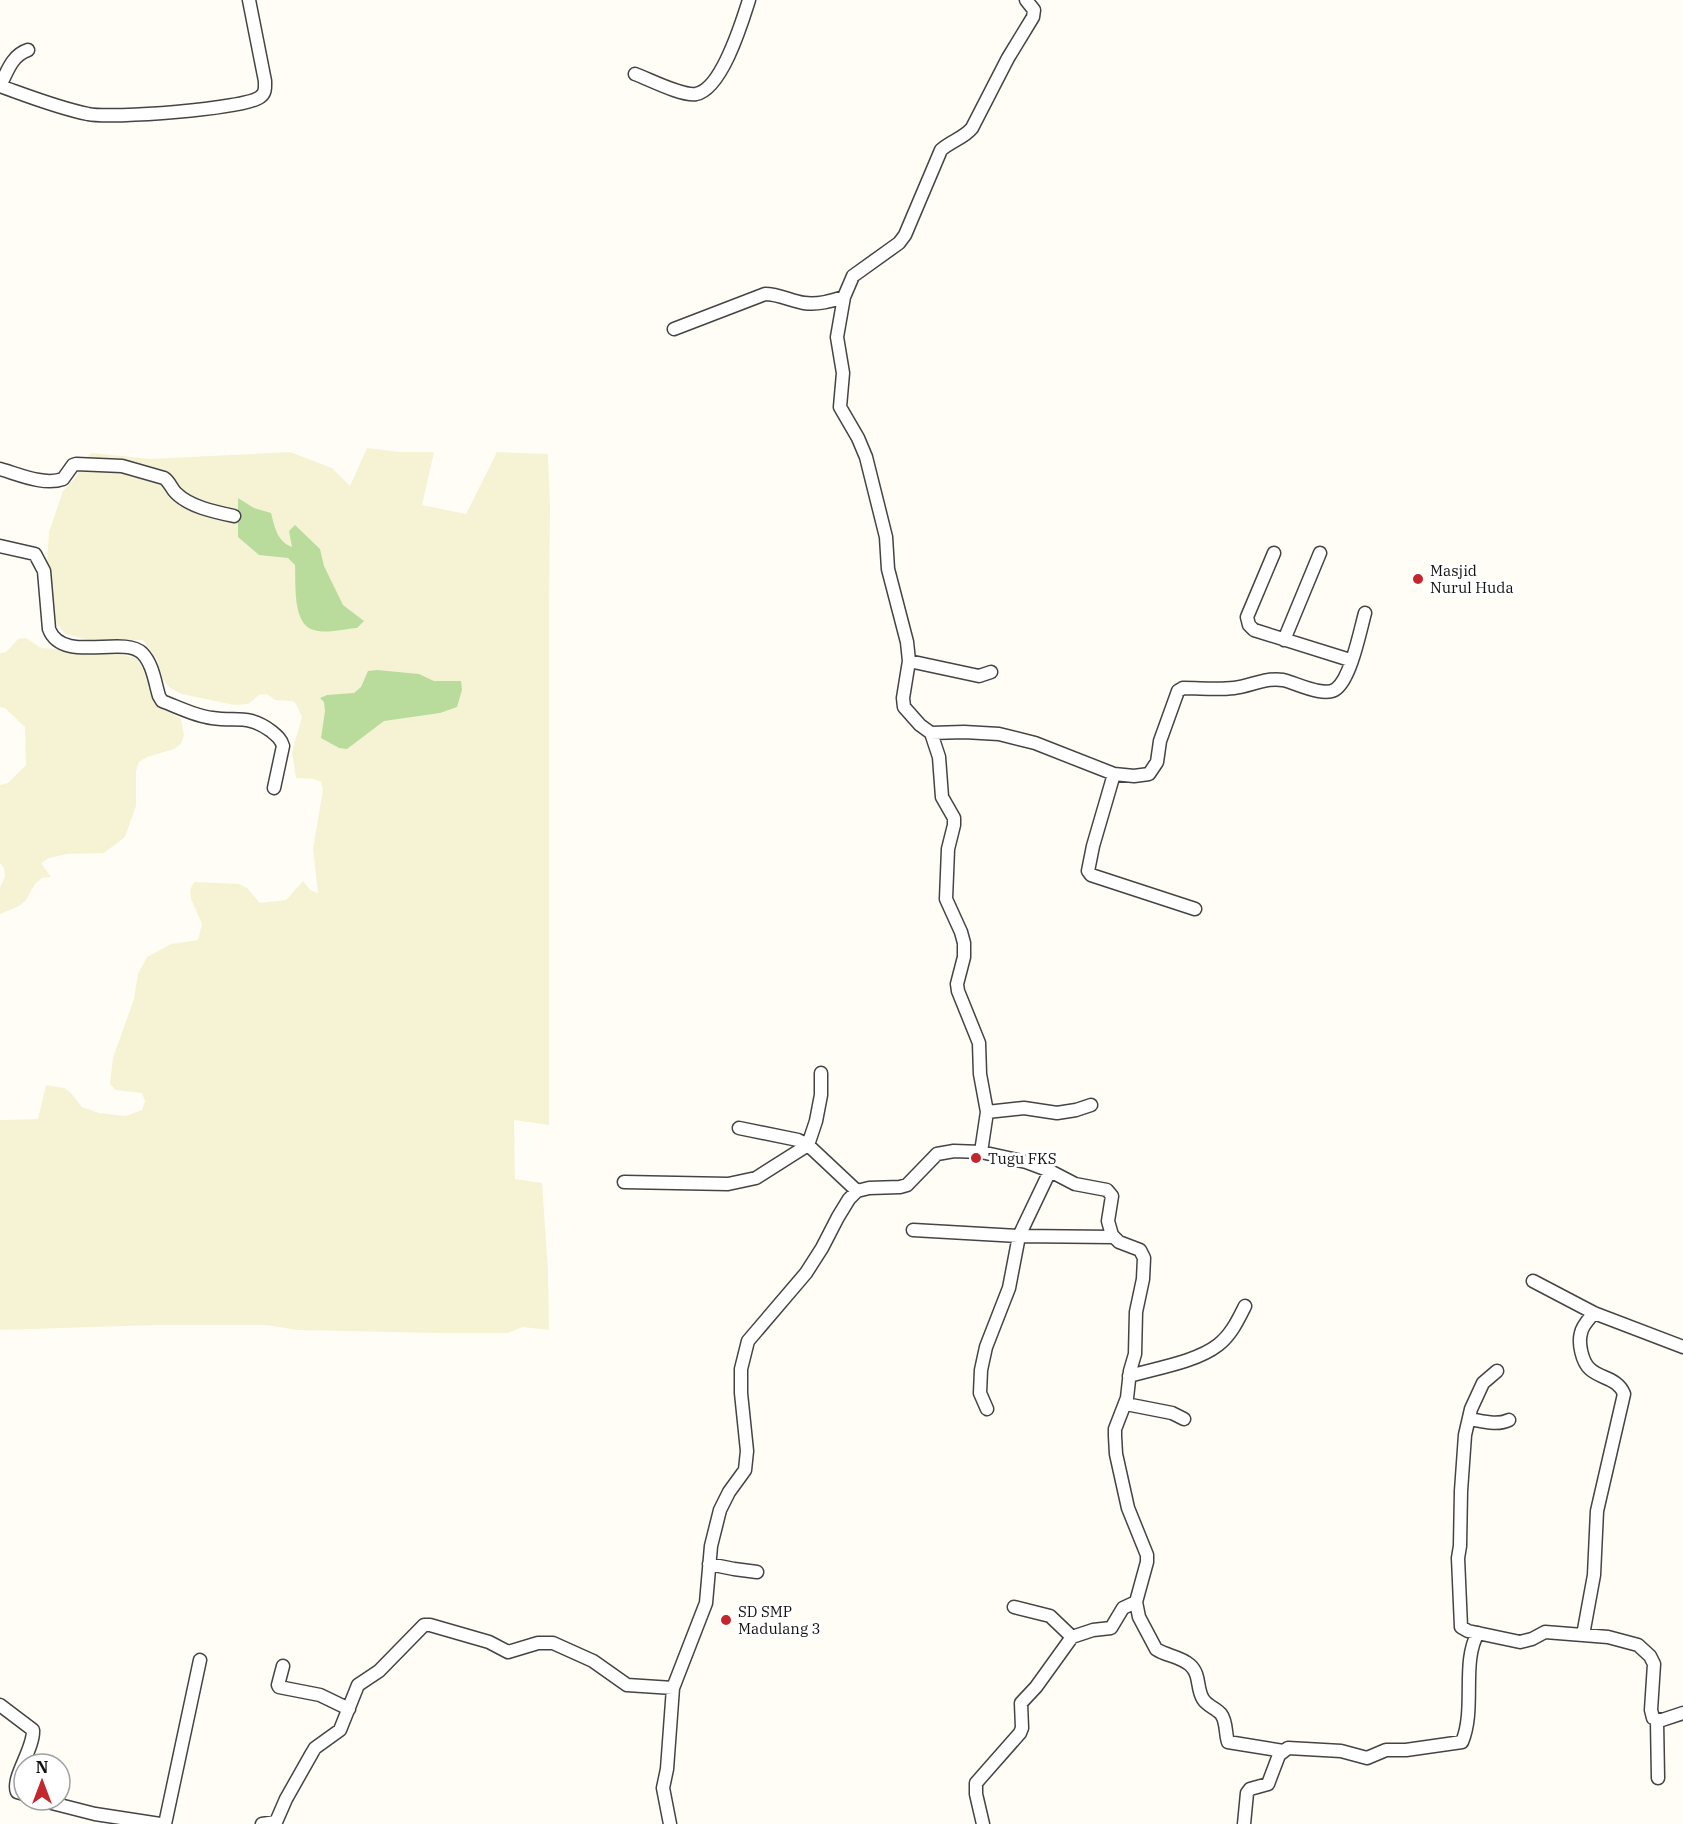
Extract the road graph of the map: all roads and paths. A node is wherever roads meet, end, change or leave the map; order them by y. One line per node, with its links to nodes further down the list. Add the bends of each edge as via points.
1 (249, 0): 6 (street, via 265,81 262,96 250,102 101,116)
2 (749, 0): 5 (street, via 713,84 696,94 686,93)
3 (1026, 0): 7 (street, via 1034,10 1033,17 972,128 941,150 905,236 853,276)
4 (28, 50): 6 (street, via 15,58)
5 (635, 74)
6 (0, 86)
7 (844, 297): 8 (street, via 805,303 765,294); 17 (street, via 837,337 843,373 840,407 866,457 886,537 888,569 908,642)
8 (674, 329)
9 (0, 468): 10 (street, via 51,481 63,479 76,464 122,466 164,478 184,500)
10 (234, 516)
11 (0, 546): 21 (street, via 35,554 41,562 49,629 59,643 135,649 148,661 162,701 211,718 248,719 276,735 283,746)
12 (1274, 553): 15 (street, via 1247,617 1254,630)
13 (1320, 553): 15 (street)
14 (1365, 613): 16 (street)
15 (1284, 640): 16 (street)
16 (1350, 660): 20 (street, via 1338,688 1329,692 1281,680 1231,689 1183,688 1167,718 1154,769 1142,776)
17 (909, 661): 18 (street, via 979,676); 19 (street, via 904,707)
18 (991, 672)
19 (931, 733): 20 (street, via 982,732 1014,737); 25 (street, via 939,757 942,797 954,818 946,899 964,943 957,984 978,1036)
20 (1114, 774): 22 (street, via 1088,871)
21 (274, 788)
22 (1195, 909)
23 (821, 1073): 27 (street, via 819,1104)
24 (1091, 1105): 25 (street, via 1057,1113 1024,1108)
25 (987, 1112): 28 (street)
26 (739, 1128): 27 (street)
27 (808, 1145): 30 (street, via 756,1178 728,1184); 31 (street)
28 (981, 1152): 29 (street); 31 (street, via 937,1154 907,1185)
29 (1050, 1171): 33 (street); 34 (street, via 1075,1184 1110,1192 1108,1221)
30 (624, 1182)
31 (857, 1191): 46 (street, via 806,1273 748,1341 741,1369 745,1470 720,1510)
32 (912, 1230): 33 (street)
33 (1019, 1236): 34 (street); 42 (street, via 1009,1288 981,1370 980,1393)
34 (1113, 1237): 40 (street, via 1140,1250 1144,1258)
35 (1533, 1281): 37 (street)
36 (1245, 1306): 40 (street, via 1232,1331 1201,1355)
37 (1594, 1313): 38 (street); 51 (street, via 1581,1331 1584,1360 1589,1369 1607,1377 1624,1394 1597,1511 1594,1575)
38 (1683, 1347)
39 (1497, 1371): 44 (street, via 1483,1383)
40 (1130, 1376): 41 (street)
41 (1126, 1404): 43 (street); 48 (street, via 1115,1429 1116,1454 1128,1508 1147,1562)
42 (987, 1409)
43 (1184, 1419)
44 (1468, 1419): 45 (street, via 1492,1423); 50 (street, via 1458,1565 1461,1627)
45 (1509, 1420)
46 (709, 1564): 47 (street); 55 (street, via 706,1603)
47 (757, 1572)
48 (1136, 1602): 52 (street, via 1123,1608 1111,1628); 60 (street, via 1139,1617 1156,1649 1194,1669 1202,1697 1223,1719 1228,1742)
49 (1014, 1607): 52 (street, via 1050,1616)
50 (1478, 1633): 51 (street, via 1520,1642 1542,1632); 60 (street, via 1471,1651 1469,1703 1462,1742 1386,1750 1367,1758 1341,1751)
51 (1583, 1635): 59 (street, via 1638,1645 1650,1656 1654,1671 1651,1710)
52 (1072, 1637): 70 (street, via 1021,1703 1020,1733 976,1783)
53 (200, 1660): 67 (street)
54 (283, 1666): 57 (street, via 279,1687 320,1695)
55 (673, 1688): 57 (street, via 627,1685 593,1661 554,1643 541,1642 508,1652 489,1642 427,1625 379,1671 358,1685); 69 (street, via 663,1788)
56 (0, 1705): 61 (street, via 33,1730)
57 (349, 1709): 65 (street, via 338,1732 315,1748)
58 (1683, 1713): 59 (street)
59 (1657, 1721): 62 (street)
60 (1283, 1751): 71 (street, via 1268,1784 1247,1793)
61 (28, 1752)
62 (1658, 1778)
63 (72, 1811): 64 (street)
64 (94, 1819): 66 (street)
65 (276, 1823): 68 (street)
66 (160, 1824)
67 (165, 1824)
68 (262, 1824)
69 (670, 1824)
70 (983, 1824)
71 (1244, 1824)

